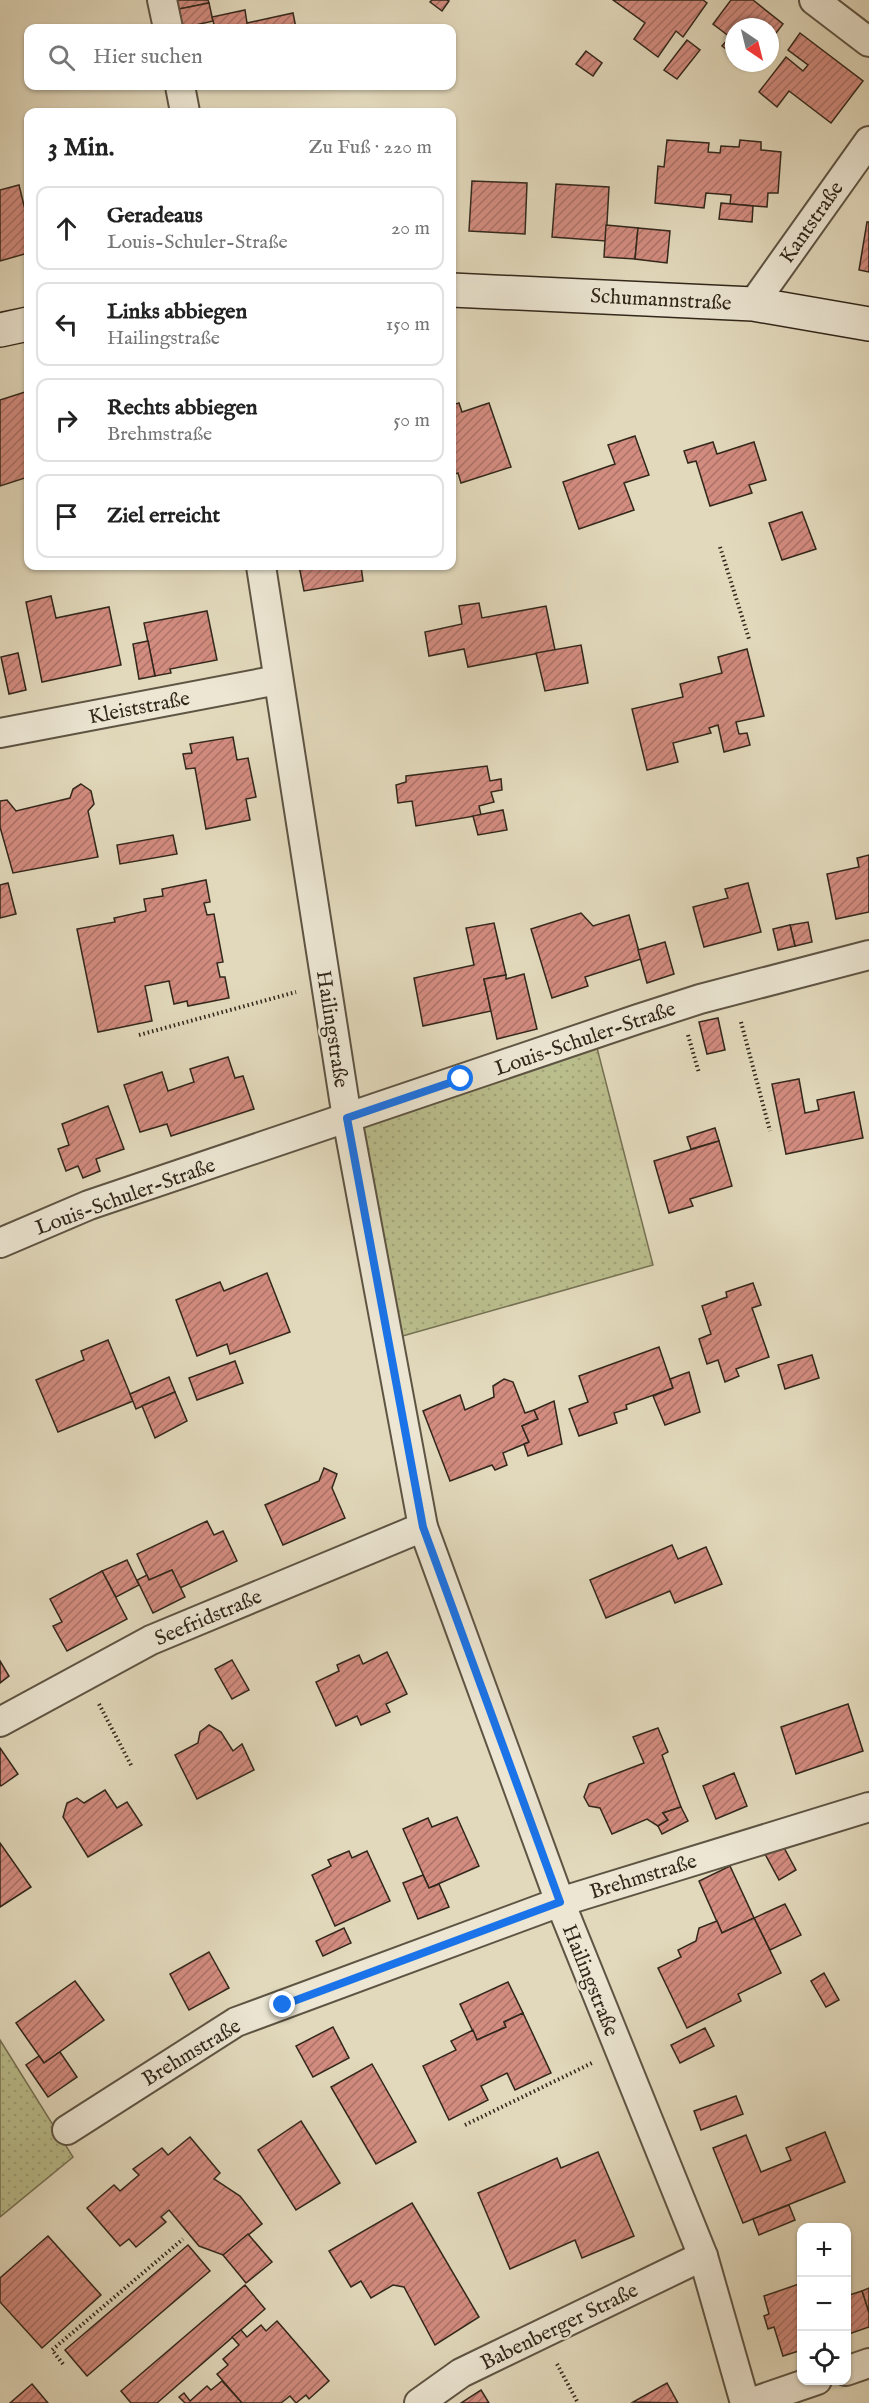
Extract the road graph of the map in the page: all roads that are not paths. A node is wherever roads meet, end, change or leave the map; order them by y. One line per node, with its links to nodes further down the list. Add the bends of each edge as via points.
1 (162, 0): 3 (street)
2 (814, 0): 4 (street)
3 (167, 24)
4 (869, 42)
5 (181, 90): 6 (street)
6 (184, 108)
7 (869, 141): 9 (street, Kantstraße)
8 (456, 290): 9 (street, Schumannstraße)
9 (753, 304): 10 (street, Schumannstraße)
10 (869, 324)
11 (24, 325): 12 (street)
12 (0, 330)
13 (262, 570): 14 (street, Hailingstraße)
14 (278, 680): 15 (street, Kleiststraße); 17 (street, Hailingstraße)
15 (0, 733)
16 (869, 955): 17 (street, Louis-Schuler-Straße, via 638,1019)
17 (347, 1118): 18 (street, Louis-Schuler-Straße, via 89,1205); 19 (street, Hailingstraße)
18 (0, 1244)
19 (423, 1527): 20 (street, Seefridstraße, via 151,1640); 22 (street, Hailingstraße)
20 (0, 1722)
21 (869, 1807): 22 (street, Brehmstraße)
22 (560, 1902): 23 (street, Brehmstraße, via 236,2022); 24 (street, Hailingstraße)
23 (67, 2130)
24 (703, 2256): 28 (street, Babenberger Straße, via 461,2373); 29 (street, Hailingstraße)
25 (869, 2363): 26 (street)
26 (851, 2369)
27 (802, 2385): 29 (street)
28 (419, 2403)
29 (747, 2403)

